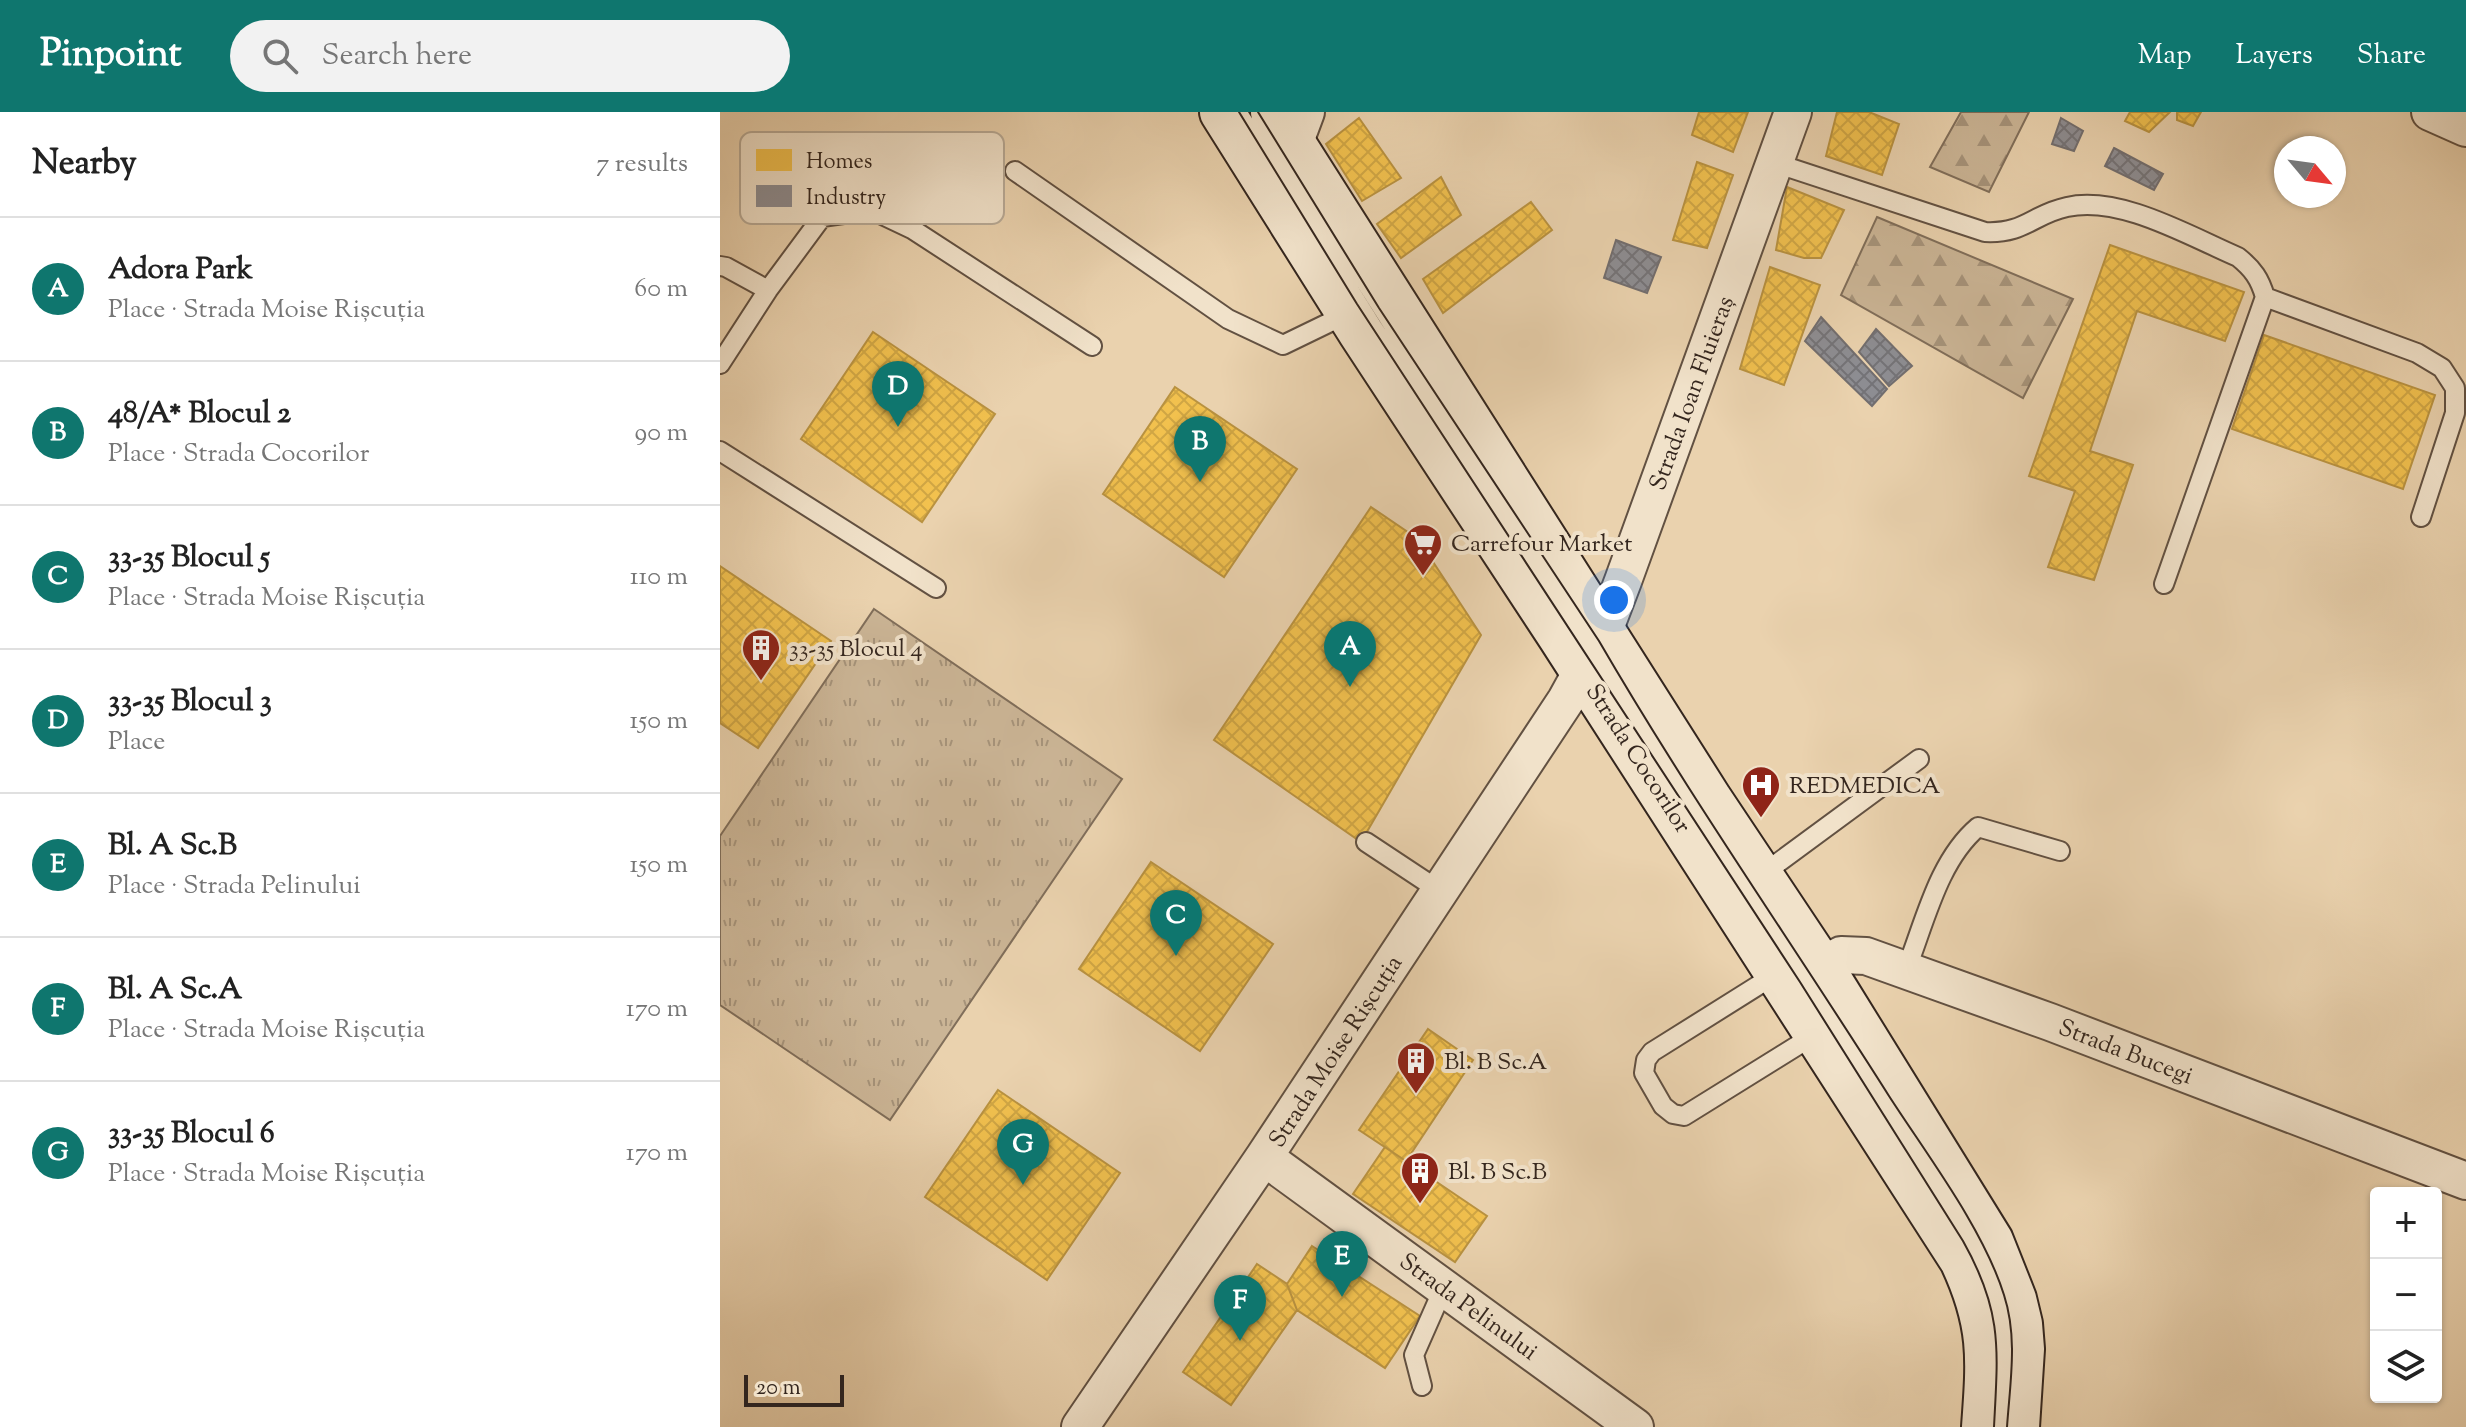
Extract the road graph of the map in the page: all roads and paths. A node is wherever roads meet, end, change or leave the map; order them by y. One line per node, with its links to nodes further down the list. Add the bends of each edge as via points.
1 (1222, 112): 8 (main road, Strada Cocorilor)
2 (1793, 112): 6 (street, Strada Ioan Fluieraș)
3 (2430, 112): 5 (street)
4 (1291, 123): 8 (street); 21 (main road, Strada Cocorilor)
5 (2466, 128)
6 (1775, 163): 13 (lane, via 1985,232 2004,233 2065,207 2119,207 2238,257 2261,281); 21 (street, Strada Ioan Fluieraș)
7 (1015, 171): 14 (lane, via 1228,319 1265,338 1283,345)
8 (1275, 194): 14 (main road, Strada Cocorilor)
9 (817, 224): 12 (lane)
10 (901, 224): 15 (lane)
11 (720, 266): 12 (lane)
12 (768, 290): 16 (lane)
13 (2265, 297): 18 (lane, via 2417,353 2442,368 2455,388 2455,413); 19 (lane)
14 (1349, 313): 22 (main road, Strada Cocorilor)
15 (1092, 346)
16 (720, 364)
17 (720, 451): 20 (lane)
18 (2421, 517)
19 (2164, 584)
20 (936, 588)
21 (1604, 631): 22 (street, Strada Ioan Fluieraș); 26 (main road, Strada Cocorilor)
22 (1583, 671): 27 (street, Strada Moise Rișcuția); 29 (main road, Strada Cocorilor)
23 (1919, 759): 26 (lane)
24 (1366, 842): 27 (lane)
25 (2060, 851): 28 (lane, via 1978,827 1945,870)
26 (1760, 876): 29 (main road, Strada Cocorilor)
27 (1440, 891): 31 (street, Strada Moise Rișcuția)
28 (1906, 970): 29 (street, Strada Bucegi, via 1853,953); 32 (street, Strada Bucegi)
29 (1796, 977): 30 (main road, Strada Cocorilor); 30 (lane, via 1652,1052 1644,1073 1663,1106 1684,1116); 38 (main road, Strada Cocorilor, via 1964,1195 1991,1241 2020,1324)
30 (1816, 1034): 37 (main road, Strada Cocorilor, via 1972,1280 1988,1341)
31 (1264, 1157): 33 (street, Strada Pelinului); 35 (street, Strada Moise Rișcuția)
32 (2466, 1181)
33 (1444, 1287): 34 (lane, via 1414,1355); 36 (street, Strada Pelinului)
34 (1422, 1386)
35 (1080, 1427)
36 (1635, 1427)
37 (1984, 1427)
38 (2017, 1427)

